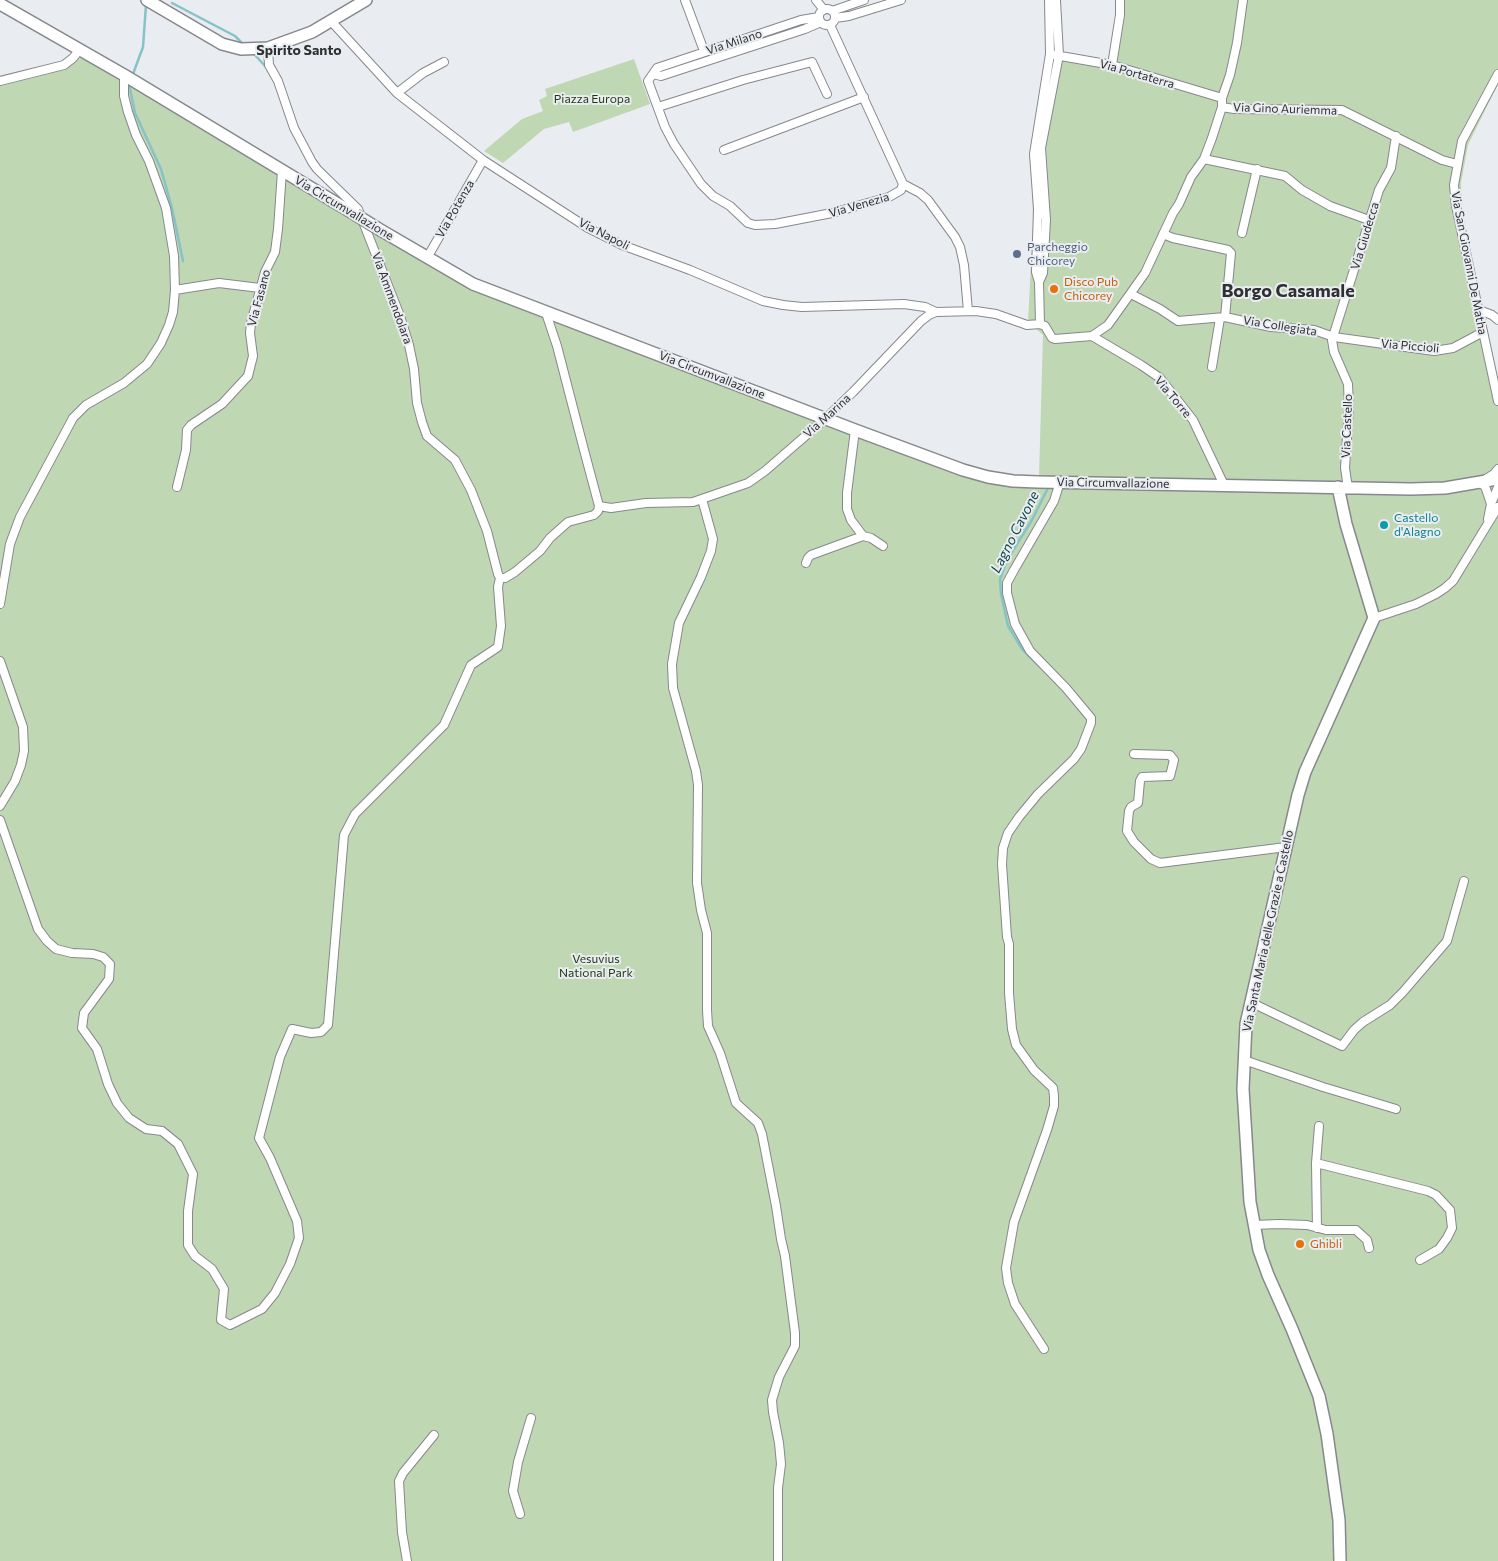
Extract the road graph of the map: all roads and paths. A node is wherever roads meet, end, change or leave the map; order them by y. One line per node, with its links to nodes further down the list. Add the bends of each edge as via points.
1 (147, 0): 16 (main road, via 222,44 241,49)
2 (366, 0): 12 (main road)
3 (685, 0): 18 (street)
4 (816, 0): 13 (street, Via Venezia)
5 (864, 0): 13 (street)
6 (901, 0): 13 (street, via 849,16)
7 (1049, 0): 19 (street)
8 (1056, 0): 20 (street)
9 (1120, 0): 22 (street)
10 (1243, 0): 30 (street, via 1237,43)
11 (0, 4): 17 (main road, Via Circumvallazione)
12 (351, 4): 15 (main road)
13 (830, 16): 14 (street, via 825,25); 14 (street, via 820,12); 29 (street, Via Venezia)
14 (820, 20): 18 (street, Via Milano, via 802,20); 23 (street, Via Milano, via 805,29 661,76)
15 (331, 21): 16 (main road, via 312,32); 27 (street, Via Napoli)
16 (268, 48): 77 (street, Via Ammendolara, via 270,65 294,128 312,162 358,209 407,338 417,404 427,436 455,460 471,490)
17 (80, 49): 25 (main road, Via Circumvallazione); 26 (street, via 64,65)
18 (704, 51): 23 (street, Via Milano, via 657,68)
19 (1050, 54): 20 (street, Via Portaterra); 45 (street, via 1034,154 1038,209 1036,272)
20 (1059, 55): 22 (street, Via Portaterra); 45 (street, via 1041,148 1046,220 1043,273)
21 (444, 62): 27 (street)
22 (1112, 65): 30 (street, Via Portaterra)
23 (653, 74): 32 (street, via 648,81)
24 (1498, 74): 37 (street, Via San Giovanni De Matha, via 1465,134)
25 (124, 75): 39 (main road, Via Circumvallazione); 47 (street, via 128,112 166,208 174,256)
26 (0, 81)
27 (397, 93): 36 (street, Via Napoli)
28 (827, 94): 32 (street, via 812,62 743,80)
29 (864, 97): 34 (street); 40 (street, Via Venezia)
30 (1222, 98): 31 (street)
31 (1222, 106): 33 (street, Via Gino Auriemma, via 1234,109 1342,110); 35 (street)
32 (658, 108): 40 (street, Via Venezia, via 674,144 701,184 748,223 775,224 862,206 897,193)
33 (1396, 136): 37 (street, Via Gino Auriemma, via 1442,160); 41 (street, Via Giudecca, via 1391,168 1380,186)
34 (724, 150)
35 (1204, 159): 38 (street); 43 (street, via 1191,176)
36 (484, 160): 44 (street, Via Potenza); 51 (street, Via Napoli, via 596,232 763,301 802,307 904,304)
37 (1457, 164): 49 (street, Via San Giovanni De Matha, via 1454,184 1456,206)
38 (1257, 170): 41 (street, via 1285,176 1330,206); 42 (street)
39 (282, 171): 44 (main road, Via Circumvallazione, bridge); 46 (street, Via Fasano, via 275,252)
40 (902, 184): 50 (street, via 924,196 955,237 964,265)
41 (1369, 220): 58 (street, Via Giudecca)
42 (1242, 233)
43 (1163, 234): 48 (street, via 1146,273); 53 (street, via 1231,253)
44 (427, 258): 52 (main road, Via Circumvallazione, via 473,284)
45 (1039, 282): 55 (street)
46 (260, 288): 47 (street, via 219,283); 68 (street, Via Fasano, via 250,333 253,356 248,376 222,404 187,430)
47 (175, 290): 78 (street, via 170,325 147,364 124,383 86,405 73,418 20,517 10,544)
48 (1131, 294): 53 (street, Via Collegiata, via 1178,322); 57 (street, via 1108,324)
49 (1479, 310): 54 (street); 56 (street, Via San Giovanni De Matha)
50 (968, 311): 51 (street, Via Napoli); 55 (street, Via Napoli, via 996,314 1027,325)
51 (936, 312): 61 (street, Via Marina, via 921,321)
52 (546, 313): 61 (main road, Via Circumvallazione); 73 (street)
53 (1222, 317): 58 (street, Via Collegiata, via 1271,327 1314,330); 59 (street)
54 (1498, 320)
55 (1040, 324): 57 (street, via 1056,339)
56 (1482, 332): 58 (street, Via Piccioli, via 1453,348 1434,351); 60 (street, Via San Giovanni De Matha)
57 (1092, 336): 67 (street, Via Torre, via 1160,378 1193,420)
58 (1334, 337): 70 (street, Via Castello, via 1334,352 1348,384)
59 (1212, 367)
60 (1498, 401)
61 (825, 419): 62 (main road, Via Circumvallazione); 71 (street, Via Marina, via 748,483)
62 (855, 430): 65 (main road, Via Circumvallazione, via 988,477); 74 (street, via 847,509)
63 (1498, 469): 66 (street)
64 (1498, 479): 66 (main road, Via Circumvallazione)
65 (1056, 482): 67 (main road, Via Circumvallazione); 95 (street, via 1054,501 1010,577 1007,593 1016,624 1030,651 1066,688 1091,723 1074,759 1038,794 1008,833 1002,864 1012,1029 1016,1046 1053,1088 1054,1096 1047,1130 1014,1222 1006,1268 1015,1304)
66 (1476, 483): 70 (main road, Via Circumvallazione, via 1428,489); 72 (street, via 1484,486)
67 (1224, 485): 70 (main road, Via Circumvallazione)
68 (177, 487)
69 (1498, 487): 72 (street)
70 (1343, 488): 79 (main road, via 1346,524)
71 (702, 500): 73 (street, via 611,508); 100 (street, via 713,539 701,577 679,623 672,664 673,688 698,785 697,883 707,933 708,1026 736,1103 758,1123 762,1134 786,1256 795,1332 794,1346 772,1400 781,1464)
72 (1494, 505): 79 (street, via 1453,581 1416,604)
73 (599, 506): 77 (street, via 594,514 568,522 515,572)
74 (863, 536): 75 (street); 76 (street, via 811,555)
75 (883, 546)
76 (806, 563)
77 (500, 578): 83 (street, Via Ammendolara, via 498,646 471,665 444,725 355,814 344,835 328,1025 321,1032 292,1029 280,1057 259,1138 297,1220 300,1238 279,1285 262,1309 230,1326 221,1320 224,1289 212,1269 195,1256 188,1245 193,1174 178,1144 162,1131 146,1128 129,1118 117,1103 97,1049 82,1028 84,1013 109,979 110,964 103,956 56,949 47,941 38,929)
78 (0, 604)
79 (1374, 618): 84 (main road, Via Santa Maria delle Grazie a Castello, via 1306,772)
80 (0, 661): 82 (street, via 23,727 24,751 15,781)
81 (1134, 754): 84 (street, via 1170,755 1174,760 1170,776 1142,777 1138,803 1128,811 1127,831 1151,859 1160,863)
82 (0, 806)
83 (0, 820)
84 (1286, 847): 86 (main road, Via Santa Maria delle Grazie a Castello)
85 (1464, 881): 86 (street, via 1447,941 1390,1005 1363,1022 1342,1046)
86 (1250, 1002): 87 (main road, Via Santa Maria delle Grazie a Castello)
87 (1244, 1060): 88 (street); 91 (main road, Via Santa Maria delle Grazie a Castello, via 1243,1089)
88 (1396, 1109)
89 (1320, 1126): 90 (street)
90 (1316, 1163): 92 (street); 94 (street, via 1436,1195 1450,1210 1452,1228 1439,1249)
91 (1254, 1225): 92 (street); 101 (main road, Via Santa Maria delle Grazie a Castello, via 1268,1275 1319,1396 1339,1520)
92 (1317, 1228): 93 (street, via 1356,1230 1367,1240)
93 (1369, 1248)
94 (1420, 1260)
95 (1044, 1349)
96 (531, 1418): 98 (street, via 513,1491)
97 (434, 1435): 99 (street, via 398,1481)
98 (520, 1514)
99 (407, 1561)
100 (778, 1561)
101 (1340, 1561)

